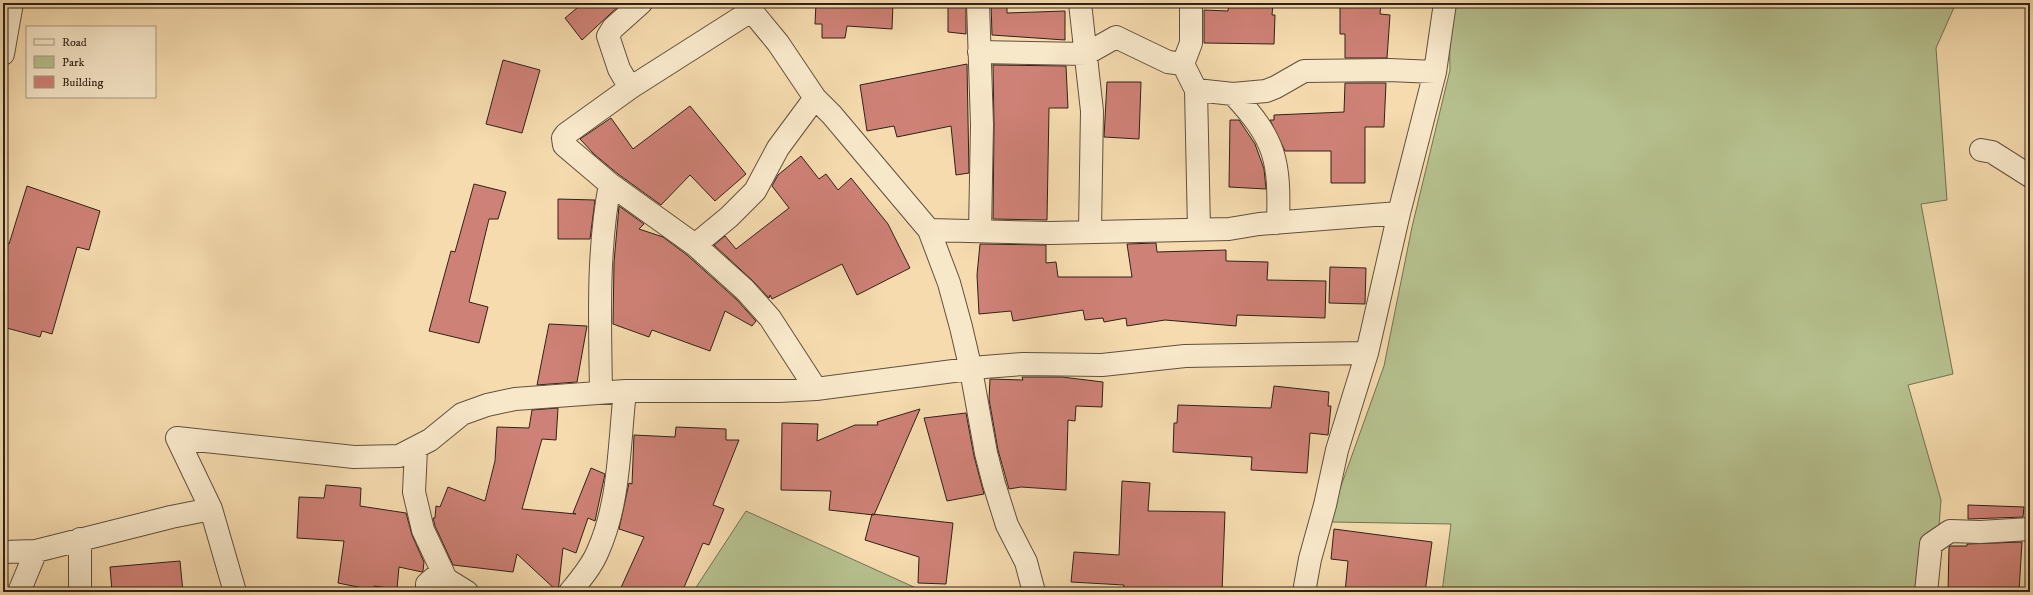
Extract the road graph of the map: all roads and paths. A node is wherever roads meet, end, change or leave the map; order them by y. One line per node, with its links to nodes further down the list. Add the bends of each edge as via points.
1 (12, 3): 9 (street)
2 (641, 3): 13 (street, via 613,28 608,36 619,69)
3 (978, 3): 8 (street)
4 (1080, 3): 10 (street)
5 (1191, 3): 11 (street, via 1191,43)
6 (1445, 3): 12 (street)
7 (748, 7): 13 (street); 16 (street, via 778,43)
8 (979, 52): 10 (street); 24 (street, via 982,125)
9 (3, 54)
10 (1086, 54): 11 (street, via 1116,37 1168,62); 25 (street, via 1092,111)
11 (1183, 64): 14 (street)
12 (1436, 72): 15 (street, via 1304,71 1276,88); 20 (street)
13 (630, 88): 19 (street, via 563,138 564,145)
14 (1196, 90): 15 (street); 22 (street)
15 (1233, 94): 21 (street, via 1255,118 1273,150 1278,183)
16 (815, 98): 23 (street); 26 (street, via 778,148 755,191)
17 (1981, 150): 18 (street, via 1992,152)
18 (2030, 176)
19 (610, 184): 26 (street); 31 (street, via 602,254)
20 (1399, 213): 21 (street); 27 (street)
21 (1278, 223): 22 (street, via 1229,229)
22 (1199, 229): 25 (street)
23 (929, 230): 24 (street); 28 (street, via 949,283)
24 (980, 231): 25 (street)
25 (1090, 232)
26 (695, 245): 29 (street, via 760,307 791,348)
27 (1367, 353): 28 (street, via 1185,356 1102,365 1023,364); 46 (street, via 1337,450)
28 (971, 370): 29 (street); 45 (street, via 994,484 1007,525 1026,562)
29 (816, 389): 30 (street)
30 (624, 391): 31 (street); 44 (street, via 610,518 598,552)
31 (601, 392): 32 (street, via 514,399 487,405 462,414)
32 (416, 449): 33 (street, via 399,456 354,457 177,438); 38 (street, via 414,492 423,530)
33 (211, 509): 35 (street); 41 (street)
34 (2030, 529): 47 (street, via 1950,531 1931,544)
35 (80, 539): 36 (street); 40 (street)
36 (36, 551): 37 (street); 39 (street)
37 (3, 552)
38 (442, 571): 42 (street, via 427,584); 43 (street, via 446,578)
39 (19, 592)
40 (80, 592)
41 (235, 592)
42 (427, 592)
43 (467, 592)
44 (570, 592)
45 (1034, 592)
46 (1304, 592)
47 (1926, 592)

